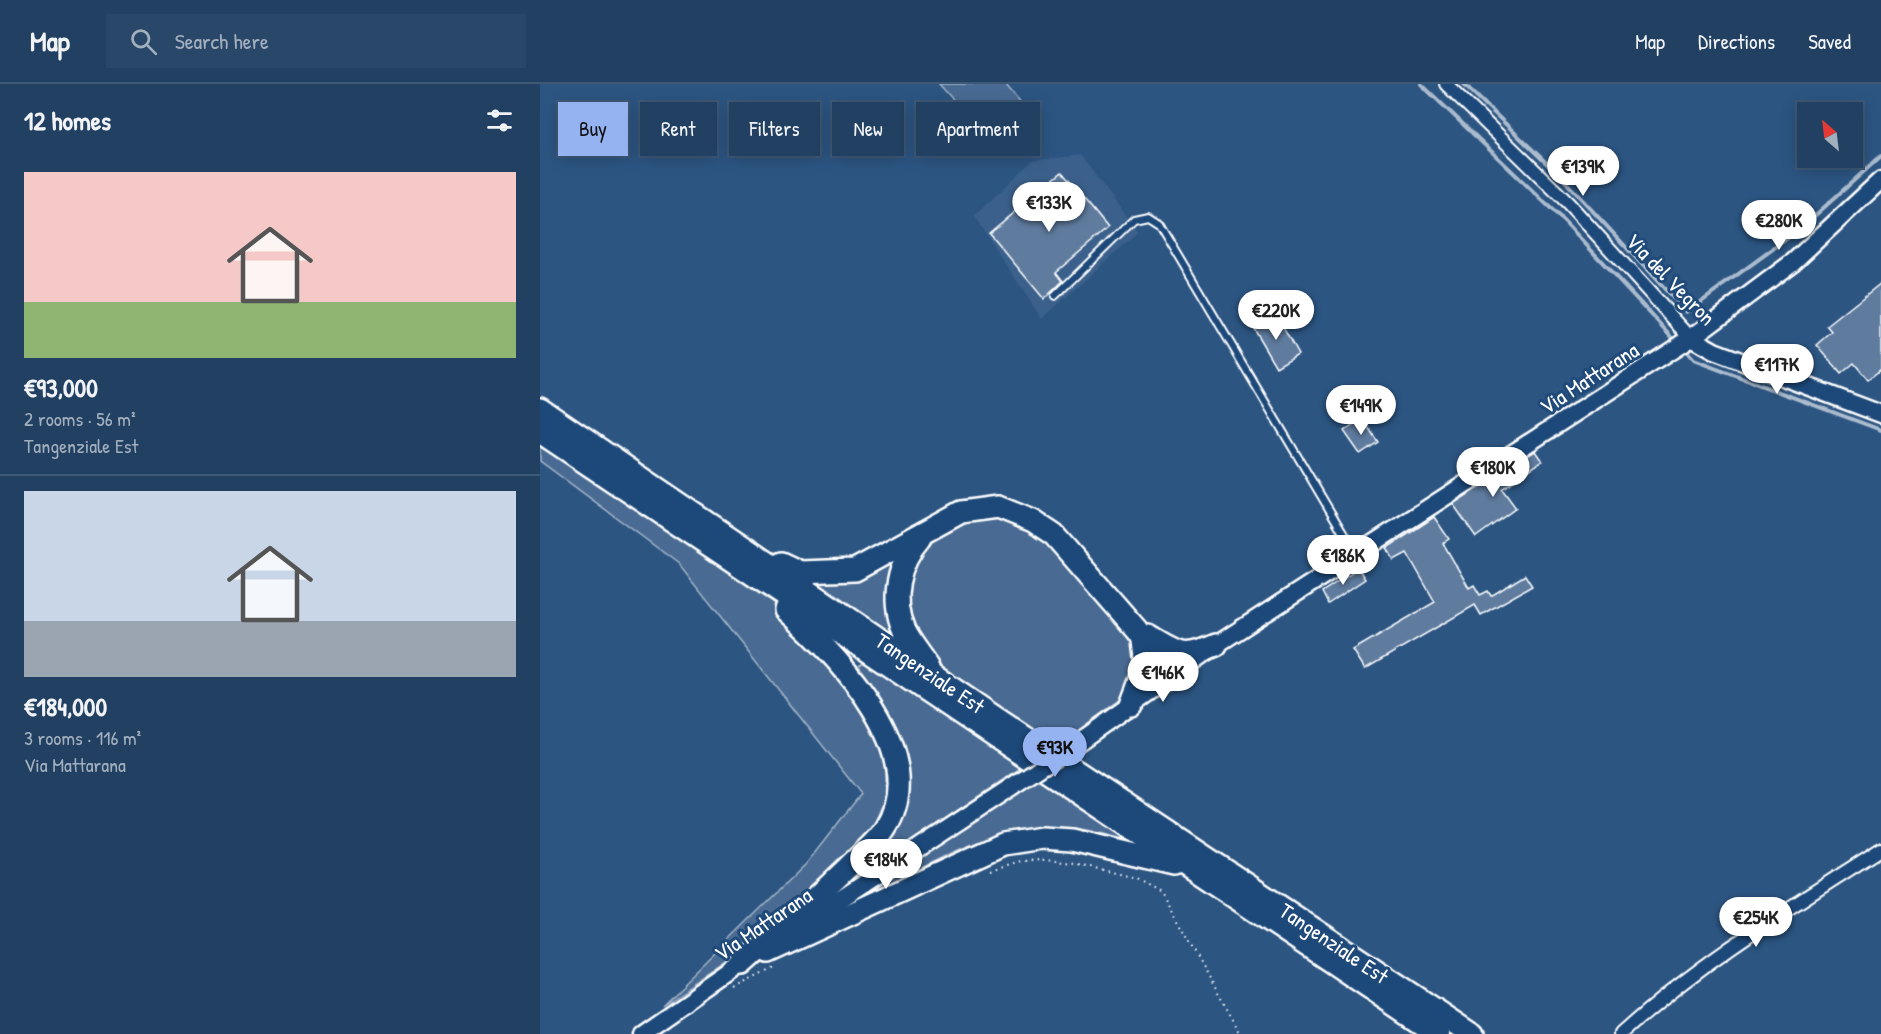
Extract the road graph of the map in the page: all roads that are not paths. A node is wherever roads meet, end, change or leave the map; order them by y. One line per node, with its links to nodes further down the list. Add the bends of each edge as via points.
1 (1446, 84): 4 (street, Via del Vegron, via 1568,203)
2 (1881, 180): 4 (street, Via Mattarana, via 1793,262)
3 (1055, 296): 11 (lane, via 1134,219 1148,216 1159,223)
4 (1691, 338): 6 (street, Via del Vegron, via 1714,351); 11 (street, Via Mattarana)
5 (540, 409): 8 (highway, Tangenziale Est)
6 (1881, 414)
7 (540, 432): 10 (highway, Tangenziale Est)
8 (702, 519): 9 (highway, via 800,572 855,570); 16 (highway, Tangenziale Est)
9 (925, 532): 12 (highway, via 961,512 982,507 999,507 1033,521 1054,535); 16 (highway, via 904,560 897,592 898,611 904,631)
10 (724, 555): 19 (highway, Tangenziale Est); 20 (highway, via 815,636 854,682 885,730 897,768 892,813 885,829)
11 (1357, 556): 13 (street, Via Mattarana)
12 (1137, 630): 14 (highway); 15 (highway, via 1157,658); 17 (highway, via 1144,642 1146,665)
13 (1216, 645): 14 (highway, via 1190,655); 15 (street, Via Mattarana)
14 (1169, 650): 15 (highway)
15 (1176, 673): 17 (street, Via Mattarana)
16 (933, 675): 23 (highway, Tangenziale Est)
17 (1131, 705): 20 (street, Via Mattarana, bridge)
18 (1881, 849): 24 (street, via 1752,932 1661,997)
19 (1188, 867): 20 (highway, via 1072,840 1042,838 1003,844); 22 (highway, Tangenziale Est)
20 (746, 972): 21 (street, Via Mattarana)
21 (641, 1034)
22 (1439, 1034)
23 (1472, 1034)
24 (1621, 1034)

